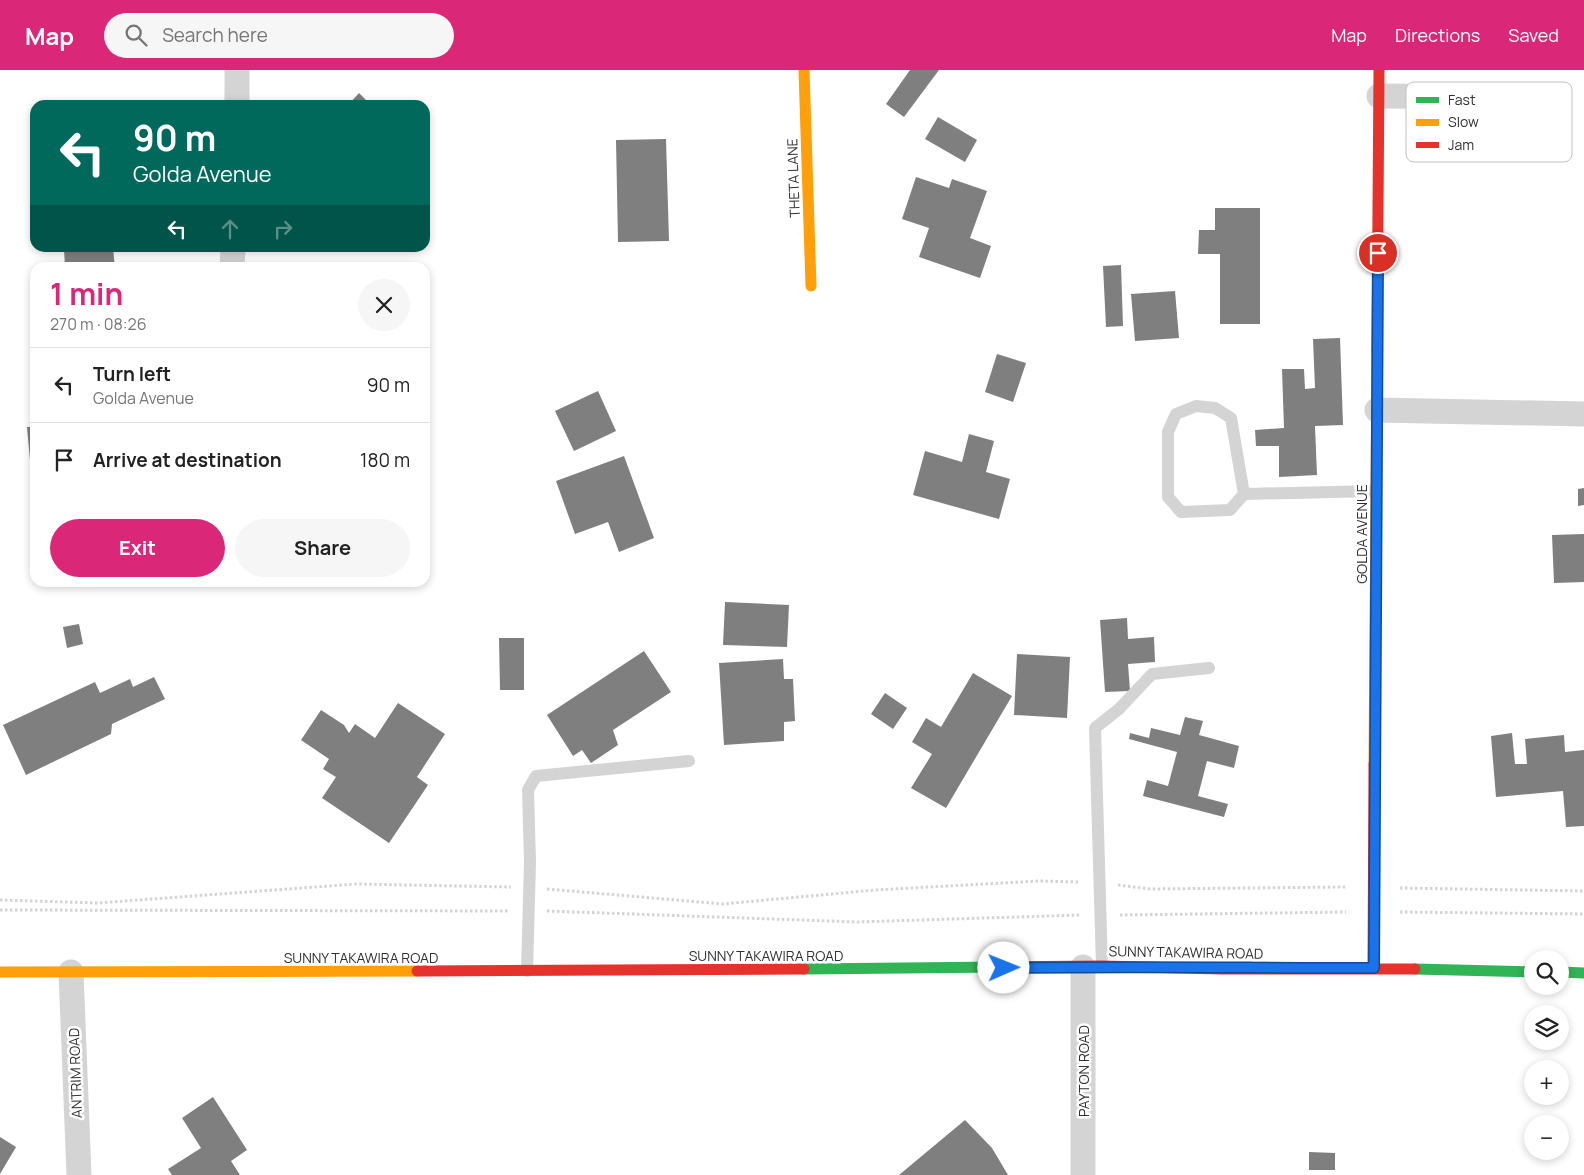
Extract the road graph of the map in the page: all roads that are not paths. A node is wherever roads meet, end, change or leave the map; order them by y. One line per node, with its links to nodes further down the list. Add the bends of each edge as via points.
1 (238, 70): 6 (street)
2 (804, 70): 7 (main road, THETA LANE)
3 (1379, 70): 4 (main road, GOLDA AVENUE)
4 (1379, 96): 5 (street); 8 (main road, GOLDA AVENUE)
5 (1406, 96)
6 (236, 100)
7 (811, 286)
8 (1377, 410): 9 (street); 10 (main road, GOLDA AVENUE)
9 (1584, 414)
10 (1376, 491): 11 (lane); 15 (main road, GOLDA AVENUE)
11 (1244, 494): 11 (lane, via 1231,418 1215,408 1196,406 1176,414 1168,432 1168,497 1181,512 1230,510)
12 (1209, 668): 14 (lane, via 1152,674 1119,709 1095,728 1100,915)
13 (690, 761): 18 (lane, via 536,776 528,790)
14 (1092, 966): 15 (main road, SUNNY TAKAWIRA ROAD); 18 (main road, SUNNY TAKAWIRA ROAD); 23 (street, PAYTON ROAD)
15 (1374, 968): 19 (main road, SUNNY TAKAWIRA ROAD)
16 (0, 972): 17 (main road, SUNNY TAKAWIRA ROAD)
17 (71, 972): 18 (main road, SUNNY TAKAWIRA ROAD); 22 (street, ANTRIM ROAD)
18 (528, 972)
19 (1524, 972)
20 (1569, 972): 21 (main road)
21 (1584, 973)
22 (79, 1175)
23 (1083, 1175)

